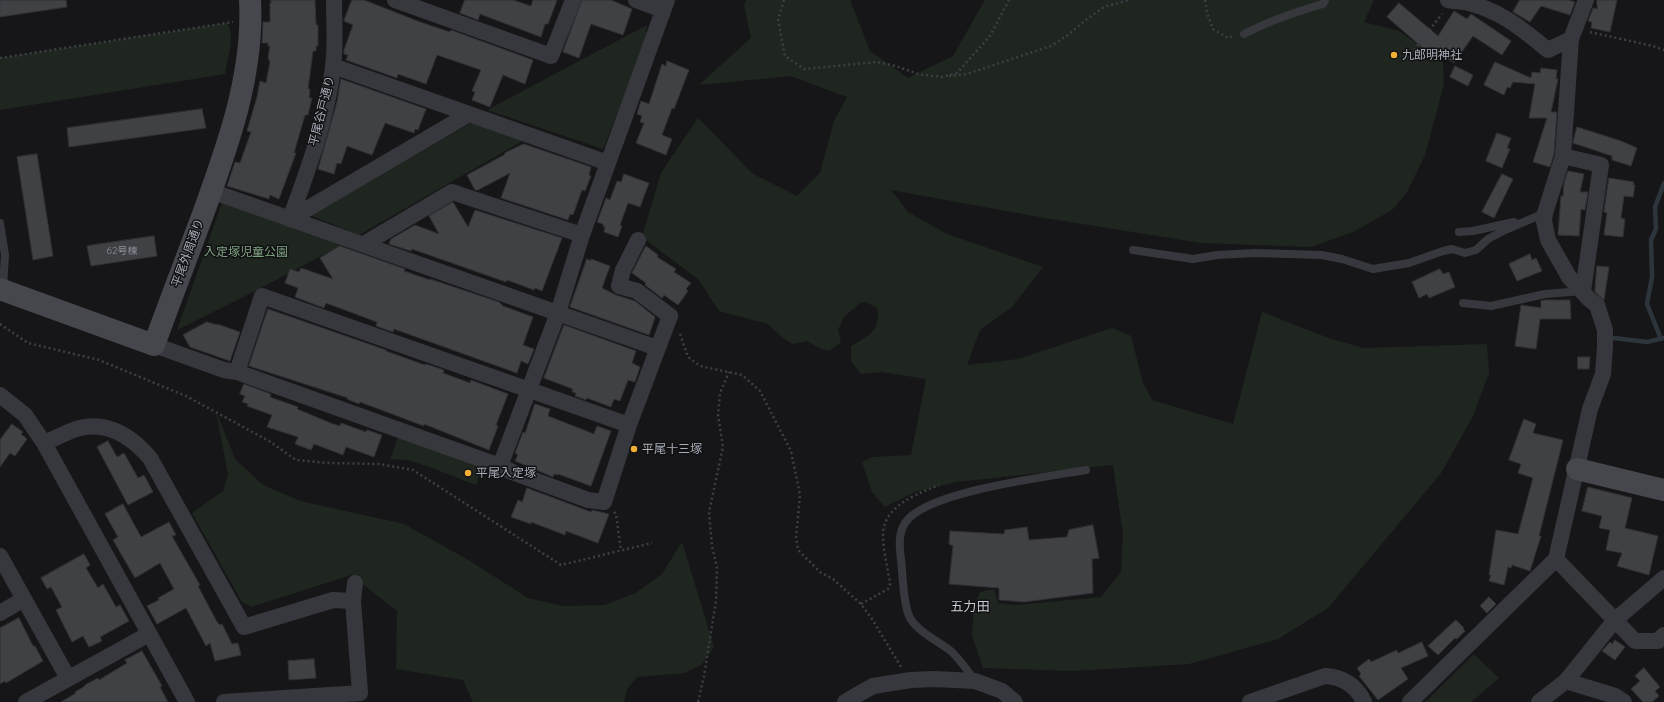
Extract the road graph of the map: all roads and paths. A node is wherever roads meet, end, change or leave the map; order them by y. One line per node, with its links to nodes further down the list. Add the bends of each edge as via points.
1 (250, 0): 25 (street, 平尾外周通り, via 247,69 235,120)
2 (334, 0): 20 (street, 平尾谷戸通り)
3 (396, 0): 4 (street, via 551,56)
4 (573, 0)
5 (636, 0): 12 (street)
6 (784, 0): 21 (path, via 778,20 785,56 804,69 877,62 918,74)
7 (1009, 0): 21 (path, via 990,36 957,72)
8 (1130, 0): 21 (path, via 1104,7 1051,46 967,74)
9 (1205, 0): 16 (path, via 1214,29 1228,38)
10 (1325, 0): 16 (lane, via 1323,4 1263,24)
11 (1586, 0): 15 (street)
12 (665, 5): 24 (street)
13 (1445, 6): 15 (street, via 1468,3 1490,10 1514,22 1548,50); 19 (path)
14 (239, 21): 18 (path)
15 (1574, 33): 17 (path, via 1599,35); 23 (street)
16 (1244, 34)
17 (1664, 50)
18 (0, 58)
19 (1408, 58)
20 (333, 66): 22 (street); 27 (street, 平尾谷戸通り, via 326,104)
21 (942, 77)
22 (469, 114): 24 (street); 27 (street)
23 (1564, 156): 26 (street); 35 (street, via 1602,165)
24 (608, 163): 30 (street)
25 (211, 191): 27 (street); 40 (street, 平尾外周通り)
26 (1541, 215): 29 (lane, via 1473,232); 33 (lane, via 1488,239 1476,250 1465,253 1452,249 1443,250 1409,263 1373,269 1322,255 1255,253 1194,259); 35 (street, via 1548,240 1569,277)
27 (290, 219): 32 (street)
28 (0, 223): 34 (lane, via 4,255)
29 (1459, 232)
30 (582, 235): 32 (street, via 452,192); 37 (street)
31 (638, 240): 38 (street, via 623,270 619,286 637,291 670,316)
32 (364, 244): 37 (street)
33 (1133, 250)
34 (2, 290): 40 (street)
35 (1583, 291): 36 (lane, via 1545,294 1492,306); 49 (street, via 1598,305 1605,330 1605,347 1602,374 1590,409)
36 (1463, 303)
37 (558, 314): 41 (street); 44 (street)
38 (668, 322): 41 (street); 43 (path, via 679,330 688,357 700,366)
39 (0, 324): 54 (path, via 28,343 99,360 186,396 269,441 296,460 379,464 413,470 561,565)
40 (154, 345): 42 (street, via 224,370)
41 (657, 348): 46 (street)
42 (237, 372): 44 (street, via 262,296); 48 (street)
43 (729, 372): 66 (path, via 742,375 760,391 791,451 800,495 796,538 798,550 820,572 833,579 861,604); 72 (path, via 720,393 718,415 722,447 709,512 717,568 716,602)
44 (529, 391): 46 (street); 48 (street)
45 (0, 395): 47 (street, via 25,415)
46 (628, 425): 52 (street)
47 (44, 443): 60 (street, via 76,429 100,427 127,436 140,446 150,458 244,627 333,600); 63 (street)
48 (500, 466): 52 (street, via 588,500)
49 (1577, 469): 51 (street); 56 (street)
50 (1086, 470): 67 (lane, via 989,487 948,498 928,505 905,523 899,540 905,598 910,618 926,634 952,652)
51 (1664, 490)
52 (604, 502): 54 (path, via 616,514)
53 (652, 543): 54 (path)
54 (621, 551)
55 (0, 556): 59 (street)
56 (1556, 559): 62 (street); 77 (street)
57 (1664, 578): 62 (street)
58 (355, 583): 60 (street)
59 (24, 599): 61 (street); 65 (street)
60 (353, 601): 71 (street, via 360,693)
61 (0, 613)
62 (1615, 620): 64 (street, via 1635,641 1658,641); 68 (street)
63 (148, 634): 65 (street); 70 (street)
64 (1664, 635)
65 (68, 678): 69 (street)
66 (911, 680): 67 (street); 73 (street, via 873,686)
67 (975, 681): 74 (street, via 1002,691)
68 (1566, 681): 78 (street); 79 (street, via 1615,696)
69 (26, 702)
70 (188, 702)
71 (224, 702)
72 (698, 702)
73 (845, 702)
74 (1015, 702)
75 (1250, 702): 76 (street, via 1325,676 1346,681 1356,689)
76 (1364, 702)
77 (1410, 702)
78 (1539, 702)
79 (1624, 702)

